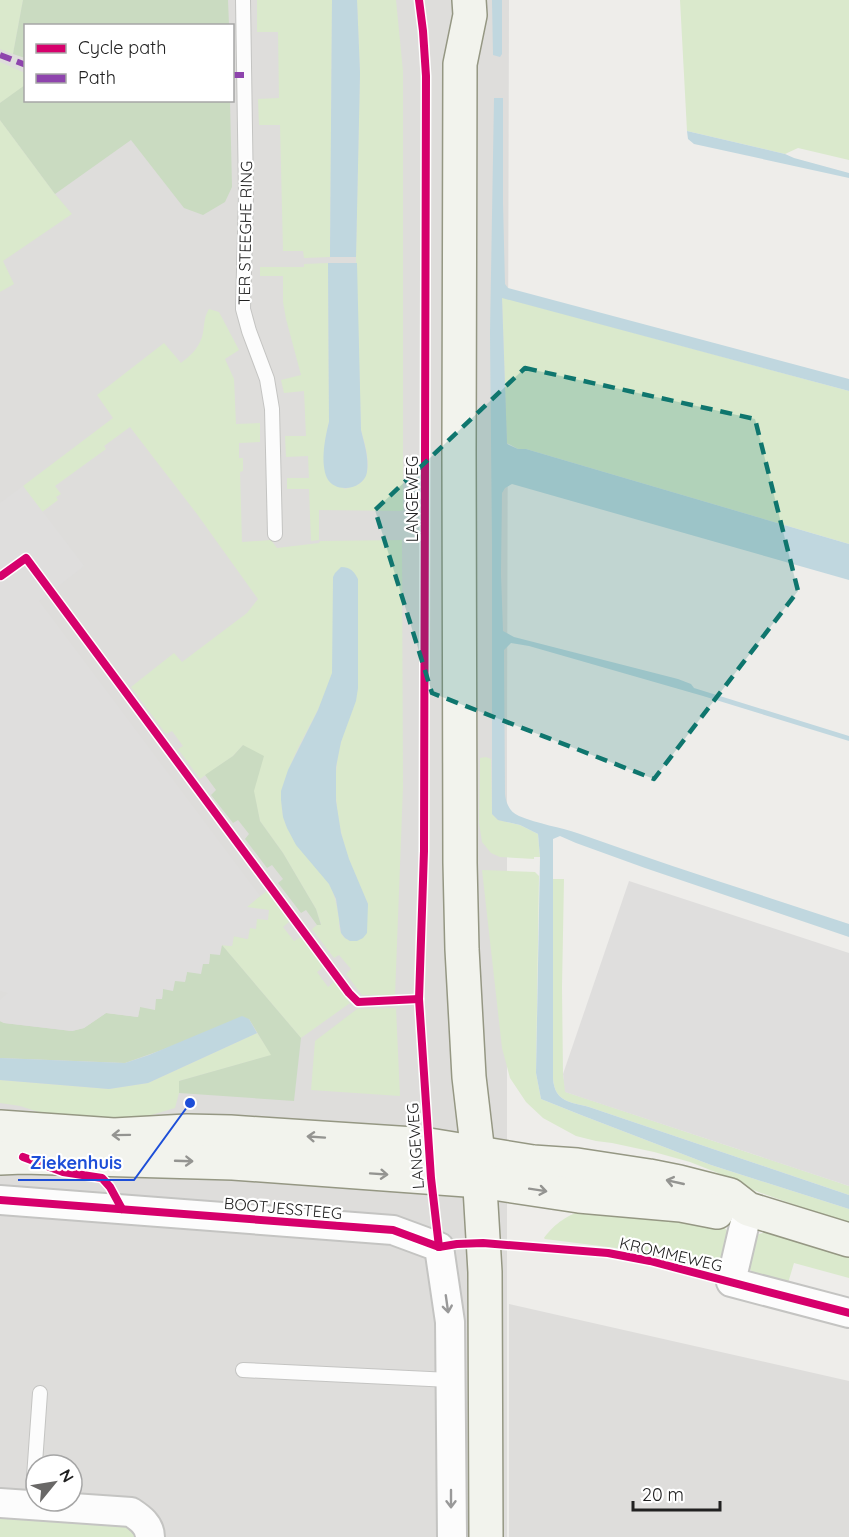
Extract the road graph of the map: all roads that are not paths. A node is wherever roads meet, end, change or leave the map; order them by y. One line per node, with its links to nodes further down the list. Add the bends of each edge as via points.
1 (243, 0): 5 (lane, TER STEEGHE RING, via 243,309 267,379 272,409)
2 (448, 0): 4 (main road)
3 (470, 0): 4 (main road)
4 (460, 64): 8 (main road, via 460,863 469,1065)
5 (275, 534)
6 (0, 1127): 8 (main road, one-way to 6, via 429,1145 230,1132 114,1135)
7 (0, 1158): 8 (main road, one-way to 8)
8 (479, 1167): 10 (main road, via 579,1196 724,1213); 22 (main road, via 485,1272)
9 (0, 1200): 14 (street, BOOTJESSTEEG, one-way to 14, via 393,1230 439,1246 450,1322)
10 (748, 1209): 11 (main road); 12 (street, KROMMEWEG, via 731,1282)
11 (849, 1240)
12 (849, 1313)
13 (243, 1370): 14 (lane)
14 (450, 1380): 21 (street, one-way to 21)
15 (40, 1393): 16 (lane)
16 (36, 1453)
17 (0, 1503): 18 (street)
18 (24, 1504)
19 (84, 1509): 20 (street, via 131,1512 143,1520)
20 (150, 1537)
21 (452, 1537)
22 (486, 1537)

